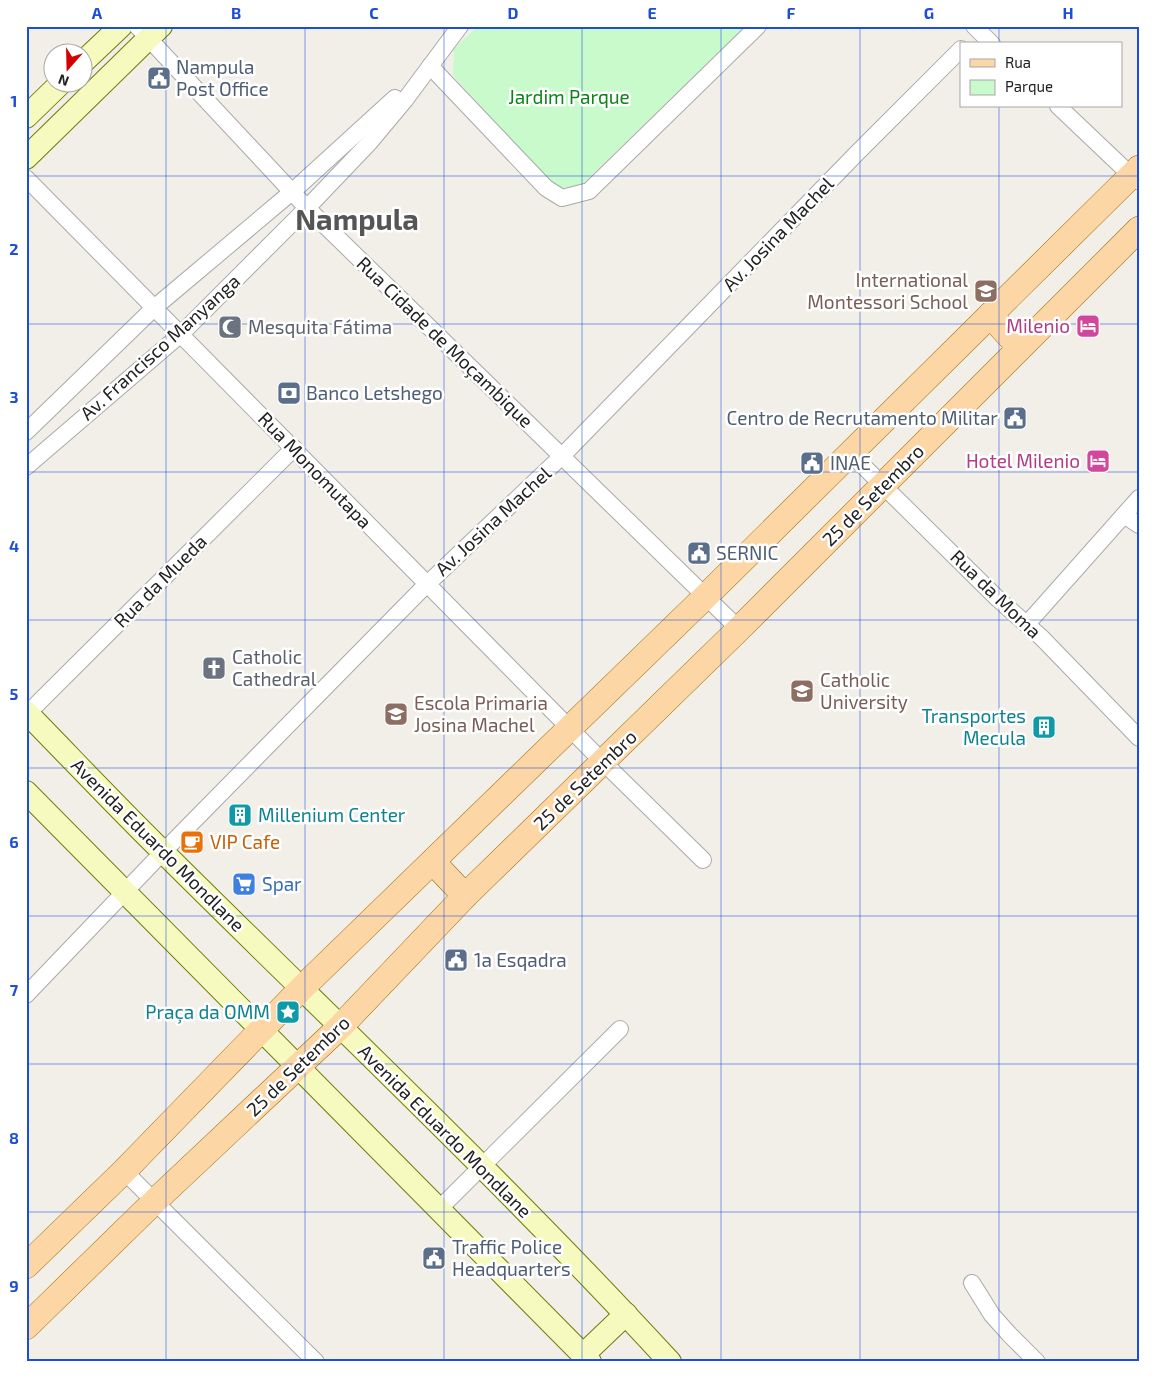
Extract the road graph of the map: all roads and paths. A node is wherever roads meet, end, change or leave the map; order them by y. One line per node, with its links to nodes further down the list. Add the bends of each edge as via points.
1 (121, 26): 9 (main road)
2 (460, 26): 10 (street, Av. Francisco Manyanga)
3 (758, 26): 10 (street, via 589,191 562,198 546,188)
4 (979, 28): 6 (street); 7 (street)
5 (149, 30): 14 (main road); 17 (street, Rua Cidade de Moçambique)
6 (968, 42)
7 (990, 42)
8 (960, 50): 27 (street, Av. Josina Machel)
9 (92, 54)
10 (430, 66): 17 (street, Av. Francisco Manyanga); 18 (street, Av. Francisco Manyanga, via 370,142)
11 (52, 92): 13 (main road)
12 (1060, 108): 15 (street)
13 (26, 117)
14 (26, 158)
15 (1136, 175): 21 (main road)
16 (26, 178): 20 (street, Rua Monomutapa)
17 (293, 191): 18 (street, Rua Cidade de Moçambique); 20 (street, Av. Francisco Manyanga)
18 (307, 208): 22 (street, Av. Francisco Manyanga); 27 (street, Rua Cidade de Moçambique)
19 (1139, 229): 23 (main road, 25 de Setembro)
20 (154, 308): 22 (street, Rua Monomutapa); 24 (street, Av. Francisco Manyanga)
21 (990, 315): 23 (main road); 26 (main road)
22 (181, 334): 25 (street, Rua Monomutapa); 28 (street, Av. Francisco Manyanga)
23 (1020, 348): 29 (main road, 25 de Setembro)
24 (26, 432)
25 (294, 448): 33 (street, Rua Monomutapa); 37 (street, Rua da Mueda)
26 (850, 453): 29 (street, Rua da Moma); 34 (main road)
27 (562, 456): 33 (street, Av. Josina Machel); 34 (street, Rua Cidade de Moçambique)
28 (27, 463)
29 (884, 485): 35 (street, Rua da Moma); 36 (main road, 25 de Setembro)
30 (1139, 498): 31 (street)
31 (1124, 514): 32 (street); 35 (street)
32 (1139, 524)
33 (426, 584): 38 (street, Rua Monomutapa); 42 (street, Av. Josina Machel)
34 (706, 596): 36 (street, Rua Cidade de Moçambique); 38 (main road)
35 (1027, 624): 39 (street, Rua da Moma)
36 (739, 629): 40 (main road, 25 de Setembro)
37 (27, 713): 42 (main road, Avenida Eduardo Mondlane)
38 (569, 727): 40 (street, Rua Monomutapa); 44 (main road)
39 (1139, 738)
40 (603, 762): 43 (street, Rua Monomutapa); 46 (main road, 25 de Setembro)
41 (26, 792): 45 (main road)
42 (163, 852): 45 (street, Av. Josina Machel); 47 (main road, Avenida Eduardo Mondlane)
43 (702, 860)
44 (433, 862): 46 (main road); 47 (main road)
45 (124, 892): 48 (street, Av. Josina Machel); 51 (main road)
46 (465, 896): 49 (main road, 25 de Setembro)
47 (302, 988): 49 (main road, Avenida Eduardo Mondlane); 51 (main road)
48 (26, 994)
49 (341, 1026): 52 (main road, 25 de Setembro); 53 (main road, Avenida Eduardo Mondlane)
50 (620, 1029): 53 (street)
51 (261, 1031): 52 (main road); 54 (main road)
52 (299, 1068): 55 (main road, 25 de Setembro); 56 (main road)
53 (481, 1167): 56 (street); 59 (main road, Avenida Eduardo Mondlane)
54 (124, 1171): 55 (street); 57 (main road)
55 (155, 1201): 60 (main road, 25 de Setembro); 62 (street)
56 (439, 1209): 61 (main road)
57 (26, 1266)
58 (972, 1283): 64 (street, via 999,1324)
59 (626, 1314): 61 (main road); 63 (main road, Avenida Eduardo Mondlane)
60 (26, 1326)
61 (587, 1358)
62 (316, 1362)
63 (670, 1362)
64 (1037, 1362)

